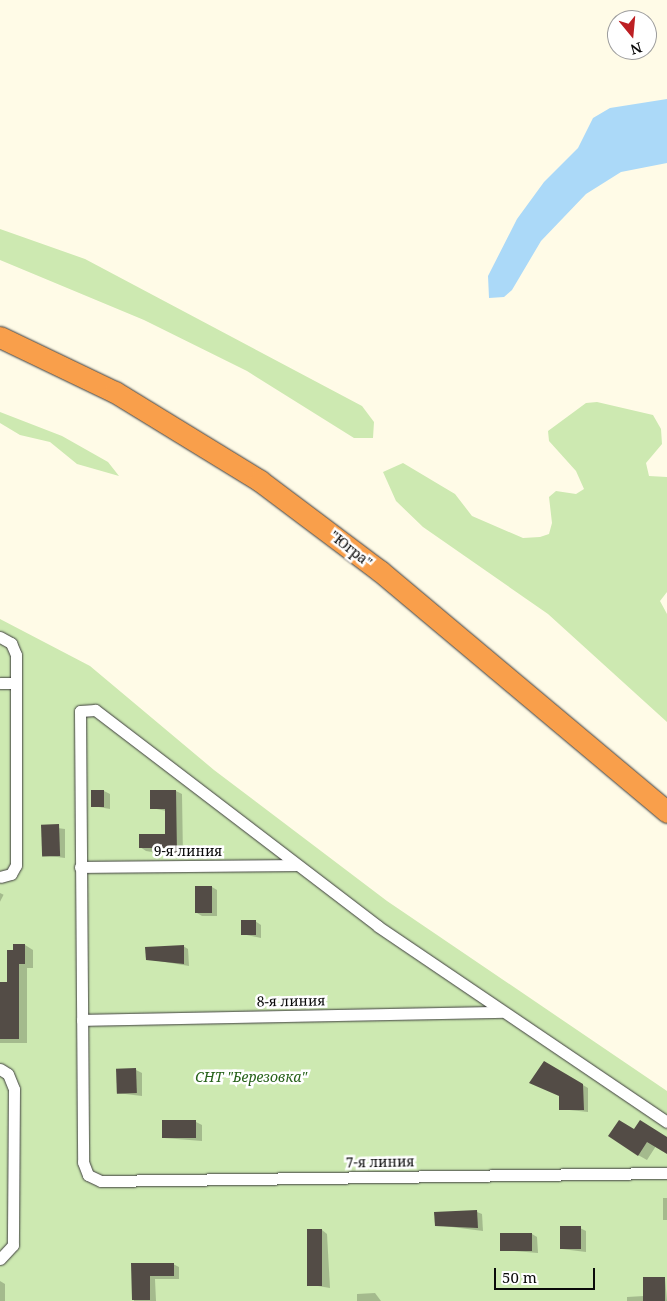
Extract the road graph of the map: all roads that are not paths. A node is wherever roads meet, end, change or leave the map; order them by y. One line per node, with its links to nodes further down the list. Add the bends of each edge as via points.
1 (0, 337): 5 (highway, "Югра", via 124,397 260,481 394,582)
2 (0, 637): 4 (street, via 15,648)
3 (0, 683): 4 (street)
4 (16, 683): 8 (street, via 16,865)
5 (667, 812)
6 (296, 865): 7 (street, 9-я линия); 7 (street, via 90,707 78,714); 9 (street)
7 (80, 867): 10 (street)
8 (6, 875)
9 (501, 1012): 10 (street, 8-я линия); 12 (street)
10 (82, 1020): 13 (street, 7-я линия, via 84,1165 94,1179)
11 (4, 1071): 14 (street, via 14,1089 13,1245)
12 (667, 1122)
13 (667, 1173)
14 (4, 1257)

